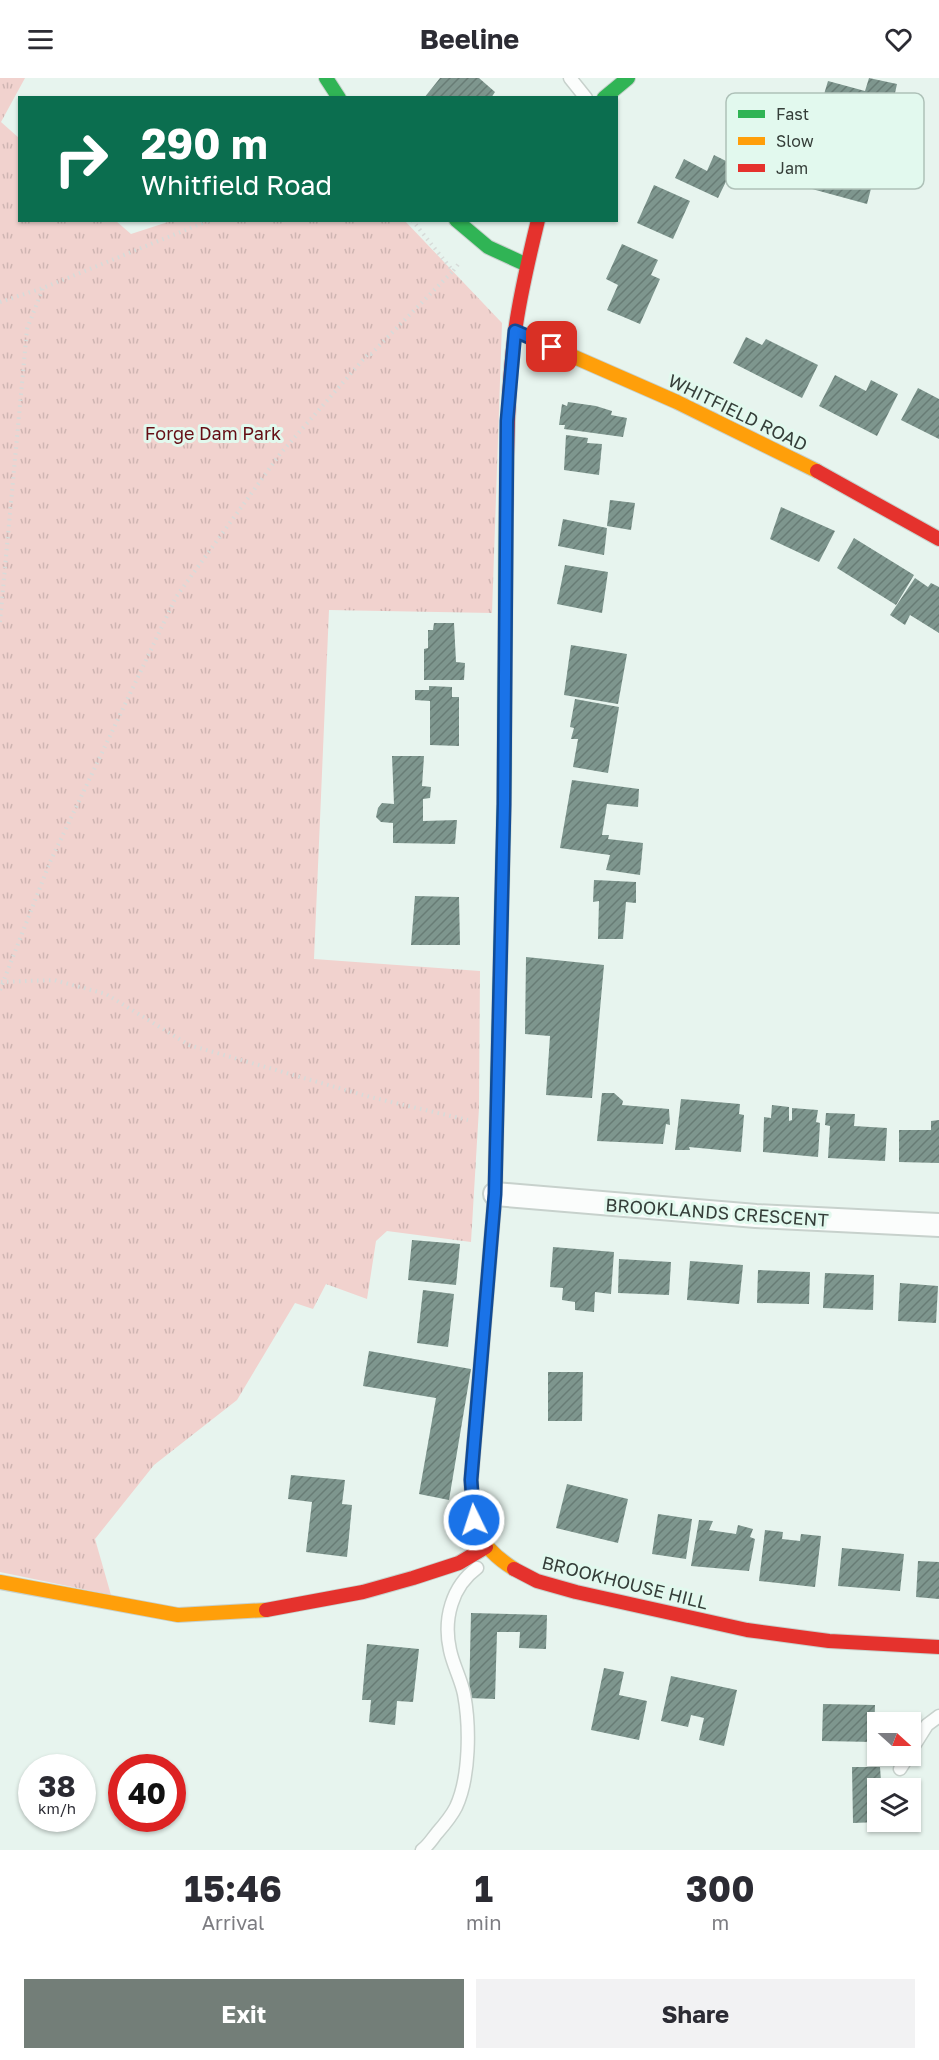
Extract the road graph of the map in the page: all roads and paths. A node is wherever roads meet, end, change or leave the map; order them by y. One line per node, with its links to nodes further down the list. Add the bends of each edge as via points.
1 (326, 78): 4 (street)
2 (570, 78): 5 (lane)
3 (628, 78): 6 (street)
4 (338, 96)
5 (584, 96)
6 (606, 96)
7 (205, 222): 12 (path)
8 (458, 222): 10 (street, via 502,257)
9 (538, 222): 10 (street)
10 (527, 265): 14 (street)
11 (453, 271): 17 (path, via 369,353 280,454 176,597 50,862)
12 (43, 288): 13 (path); 16 (path, via 27,329)
13 (0, 302)
14 (515, 331): 15 (street, WHITFIELD ROAD, via 609,370 789,456); 19 (street, via 507,421)
15 (939, 539)
16 (0, 622)
17 (1, 982): 18 (path); 19 (path, via 54,980 106,994 189,1045 370,1097)
18 (0, 990)
19 (496, 1126): 20 (street)
20 (495, 1194): 21 (street, BROOKLANDS CRESCENT, via 756,1216); 22 (street, via 471,1480 474,1520)
21 (939, 1225)
22 (491, 1552): 23 (street, via 363,1592 269,1610 178,1615); 24 (street, BROOKHOUSE HILL, via 508,1567 570,1591 760,1633 821,1641); 29 (lane, via 462,1581 450,1608 449,1649 464,1692 469,1735 456,1806)
23 (0, 1582)
24 (939, 1647)
25 (939, 1716): 26 (lane)
26 (921, 1735)
27 (902, 1766): 28 (lane)
28 (900, 1769)
29 (422, 1850)

